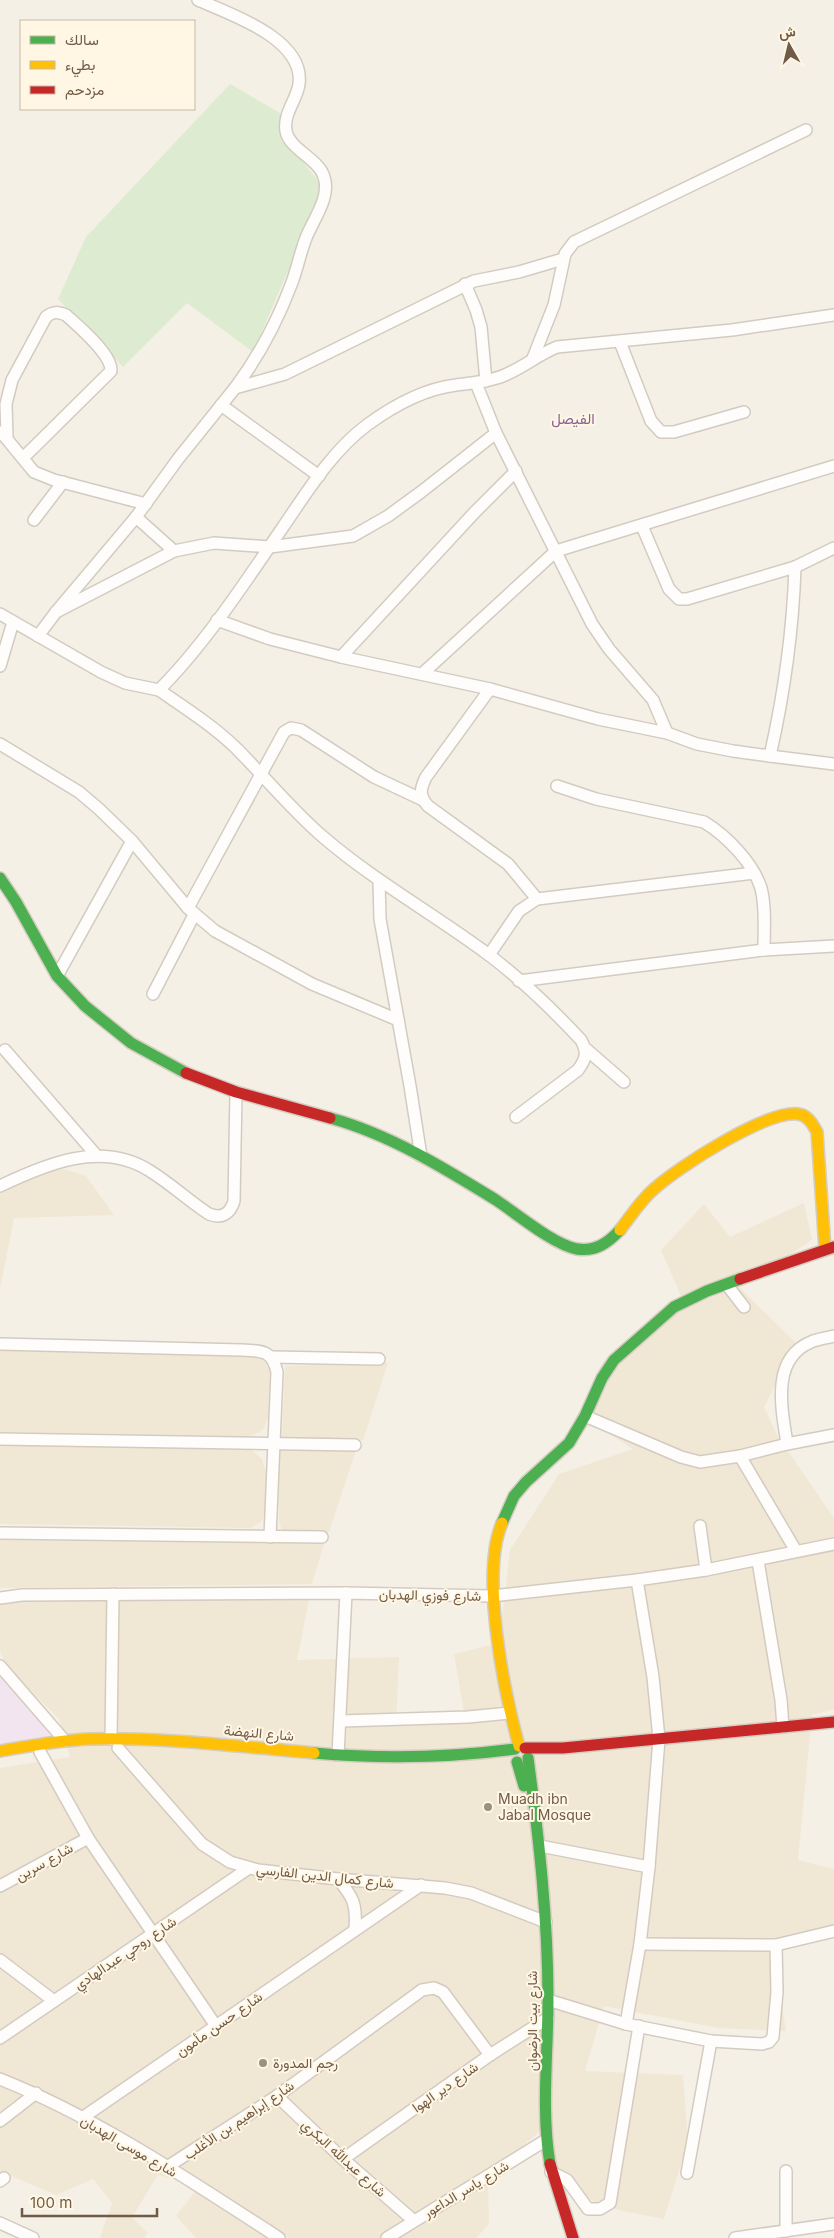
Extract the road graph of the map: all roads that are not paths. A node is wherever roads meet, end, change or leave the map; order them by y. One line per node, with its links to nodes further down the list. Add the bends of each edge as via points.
1 (198, 0): 9 (street, via 251,24 278,40 292,54 300,85 288,112 286,132 321,169 326,185 278,316 254,362)
2 (806, 130): 3 (street, via 582,237 568,248)
3 (563, 259): 4 (street); 7 (street, via 554,305)
4 (464, 284): 8 (street, via 481,327); 9 (street, via 289,372)
5 (834, 315): 6 (street)
6 (620, 342): 7 (street, via 557,347); 11 (street, via 651,421 660,432 674,432)
7 (533, 358): 8 (street, via 502,376)
8 (481, 382): 12 (street); 17 (street, via 434,390 386,412 336,454)
9 (235, 388): 10 (street)
10 (221, 405): 17 (street); 19 (street)
11 (744, 412)
12 (496, 433): 16 (street); 23 (street, via 415,497 353,536)
13 (3, 434): 14 (street); 14 (street, via 12,380 46,318 60,312 100,349 110,361 111,371)
14 (23, 458): 18 (street, via 34,472)
15 (834, 466): 22 (street)
16 (516, 471): 26 (street); 33 (street)
17 (319, 476): 23 (street)
18 (63, 482): 19 (street); 21 (street)
19 (146, 504): 20 (street)
20 (136, 517): 25 (street); 28 (street)
21 (34, 520)
22 (642, 526): 26 (street); 27 (street, via 669,589 679,599)
23 (270, 547): 25 (street, via 214,543); 30 (street)
24 (834, 548): 27 (street)
25 (174, 551): 28 (street)
26 (556, 551): 35 (street); 38 (street, via 592,624 653,700)
27 (795, 567): 40 (street, via 779,719)
28 (56, 612): 32 (street)
29 (0, 614): 31 (street)
30 (217, 620): 33 (street, via 270,639); 37 (street, via 178,671)
31 (13, 622): 32 (street); 34 (street)
32 (38, 636): 37 (street, via 124,683)
33 (341, 657): 35 (street)
34 (0, 666)
35 (422, 674): 36 (street)
36 (490, 688): 38 (street, via 598,719); 44 (street, via 426,777 421,788)
37 (159, 690): 42 (street, via 220,734)
38 (667, 733): 40 (street, via 697,744)
39 (0, 744): 45 (street, via 79,792)
40 (770, 756): 41 (street)
41 (834, 764)
42 (260, 774): 44 (street, via 284,732 291,728 301,730 374,777); 48 (street, via 323,836); 50 (street)
43 (557, 786): 46 (street, via 596,799 704,822 717,830)
44 (422, 800): 49 (street, via 508,864)
45 (132, 842): 50 (street); 54 (street)
46 (754, 873): 49 (street); 52 (street, via 761,890)
47 (0, 878): 54 (street)
48 (379, 881): 53 (street); 57 (street, via 380,919)
49 (536, 899): 53 (street, via 519,911)
50 (191, 912): 56 (street); 57 (street, via 227,938 303,979)
51 (834, 946): 52 (street)
52 (764, 950): 55 (street)
53 (489, 955): 55 (street)
54 (57, 976): 61 (street, via 85,1006 131,1043 194,1077)
55 (519, 980): 58 (street, via 561,1019)
56 (153, 994)
57 (398, 1020): 64 (street)
58 (586, 1049): 60 (street); 62 (street, via 585,1060 578,1070)
59 (5, 1050): 63 (street)
60 (624, 1082)
61 (236, 1092): 63 (street, via 234,1201 226,1215 209,1214 149,1170 113,1157); 64 (street, via 349,1123)
62 (516, 1117)
63 (97, 1156): 65 (street, via 39,1168)
64 (421, 1156): 66 (street, via 564,1245 584,1250 605,1244 663,1180 707,1152 765,1121 786,1114 799,1114 810,1120 817,1132)
65 (0, 1186)
66 (830, 1248): 67 (street, شارع بيت الرضوان)
67 (727, 1285): 68 (street); 73 (street, شارع بيت الرضوان, via 674,1307 635,1340 614,1360 602,1378)
68 (744, 1307)
69 (834, 1336): 78 (street, via 810,1342 795,1354 783,1374 780,1392)
70 (0, 1344): 71 (street, via 242,1350)
71 (272, 1357): 72 (street); 76 (street, via 277,1372)
72 (379, 1359)
73 (585, 1416): 79 (street, via 681,1458 700,1462); 93 (street, شارع بيت الرضوان, via 569,1443 526,1482 504,1514 495,1548)
74 (834, 1435): 78 (street)
75 (0, 1439): 76 (street)
76 (273, 1444): 77 (street); 82 (street)
77 (355, 1444)
78 (787, 1444): 79 (street)
79 (740, 1456): 85 (street)
80 (700, 1526): 87 (street)
81 (0, 1533): 82 (street)
82 (270, 1537): 83 (street)
83 (322, 1537)
84 (834, 1544): 85 (street, شارع فوزي الهدبان)
85 (796, 1551): 86 (street, شارع فوزي الهدبان)
86 (758, 1561): 87 (street, شارع فوزي الهدبان); 99 (street)
87 (706, 1570): 88 (street, شارع فوزي الهدبان)
88 (637, 1580): 93 (street, شارع فوزي الهدبان); 100 (street, via 654,1677)
89 (0, 1592): 92 (street, شارع فوزي الهدبان)
90 (346, 1593): 91 (street, شارع فوزي الهدبان); 93 (street, شارع فوزي الهدبان); 97 (street)
91 (113, 1594): 92 (street, شارع فوزي الهدبان); 102 (street)
92 (22, 1595): 94 (street, شارع فوزي الهدبان)
93 (492, 1596): 96 (street, شارع بيت الرضوان)
94 (0, 1598)
95 (0, 1666): 101 (street)
96 (510, 1713): 97 (street, via 458,1718); 105 (street, شارع بيت الرضوان)
97 (341, 1721): 106 (street)
98 (834, 1722): 99 (street)
99 (783, 1727): 100 (street)
100 (659, 1739): 105 (street); 110 (street)
101 (65, 1741): 102 (street, شارع النهضة); 103 (street, شارع النهضة)
102 (114, 1744): 104 (street, شارع النهضة); 105 (street, شارع النهضة, via 346,1766 400,1766); 106 (street, شارع النهضة, via 210,1744); 111 (street, شارع كمال الدين الفارسي, via 202,1844 230,1862)
103 (0, 1751)
104 (40, 1752): 107 (street, شارع النهضة); 108 (street)
105 (521, 1754): 106 (street, شارع النهضة, via 365,1758); 109 (street, شارع بيت الرضوان, via 532,1777 532,1800)
106 (338, 1755)
107 (0, 1758)
108 (88, 1838): 114 (street, شارع سرين); 118 (street)
109 (540, 1846): 110 (street); 115 (street, شارع بيت الرضوان)
110 (649, 1867): 119 (street)
111 (249, 1868): 112 (street, شارع كمال الدين الفارسي); 118 (street, شارع روحي عبدالهادي)
112 (338, 1879): 113 (street, شارع كمال الدين الفارسي); 116 (street, via 353,1899)
113 (421, 1885): 115 (street, شارع كمال الدين الفارسي, via 471,1893); 116 (street, شارع حسن مأمون)
114 (0, 1886)
115 (546, 1922): 122 (street, شارع بيت الرضوان)
116 (355, 1929): 126 (street, شارع حسن مأمون)
117 (834, 1931): 120 (street)
118 (153, 1935): 123 (street, شارع روحي عبدالهادي); 126 (street)
119 (640, 1944): 120 (street); 125 (street)
120 (776, 1945): 129 (street, via 777,1992 773,2037 762,2044)
121 (0, 1960): 123 (street)
122 (548, 2000): 124 (street, شارع بيت الرضوان); 125 (street)
123 (54, 2001): 128 (street, شارع روحي عبدالهادي)
124 (548, 2018): 130 (street, شارع دير الهوا); 136 (street, شارع بيت الرضوان)
125 (626, 2024): 127 (street)
126 (216, 2026): 134 (street, شارع حسن مأمون)
127 (639, 2026): 129 (street); 140 (street, via 610,2203 600,2209 588,2210 567,2180)
128 (0, 2038)
129 (711, 2041): 141 (street)
130 (490, 2055): 133 (street, شارع إبراهيم بن الأغلب, via 443,1992 428,1988); 137 (street, شارع دير الهوا)
131 (0, 2079): 132 (street, شارع موسى الهدبان)
132 (36, 2093): 134 (street, شارع موسى الهدبان); 135 (street)
133 (277, 2096): 137 (street, شارع عبدالله البكري); 138 (street, شارع إبراهيم بن الأغلب)
134 (82, 2118): 138 (street, شارع موسى الهدبان)
135 (0, 2121)
136 (546, 2140): 140 (street, شارع بيت الرضوان); 142 (street, شارع ياسر الداعور)
137 (343, 2159): 142 (street, شارع عبدالله البكري)
138 (167, 2167): 147 (street, شارع موسى الهدبان)
139 (786, 2171): 145 (street)
140 (551, 2172): 149 (street, شارع بيت الرضوان)
141 (687, 2173)
142 (413, 2220): 148 (street, شارع ياسر الداعور)
143 (0, 2223): 146 (street)
144 (834, 2224): 145 (street)
145 (786, 2231): 150 (street)
146 (33, 2238)
147 (279, 2238)
148 (387, 2238)
149 (573, 2238)
150 (735, 2238)

